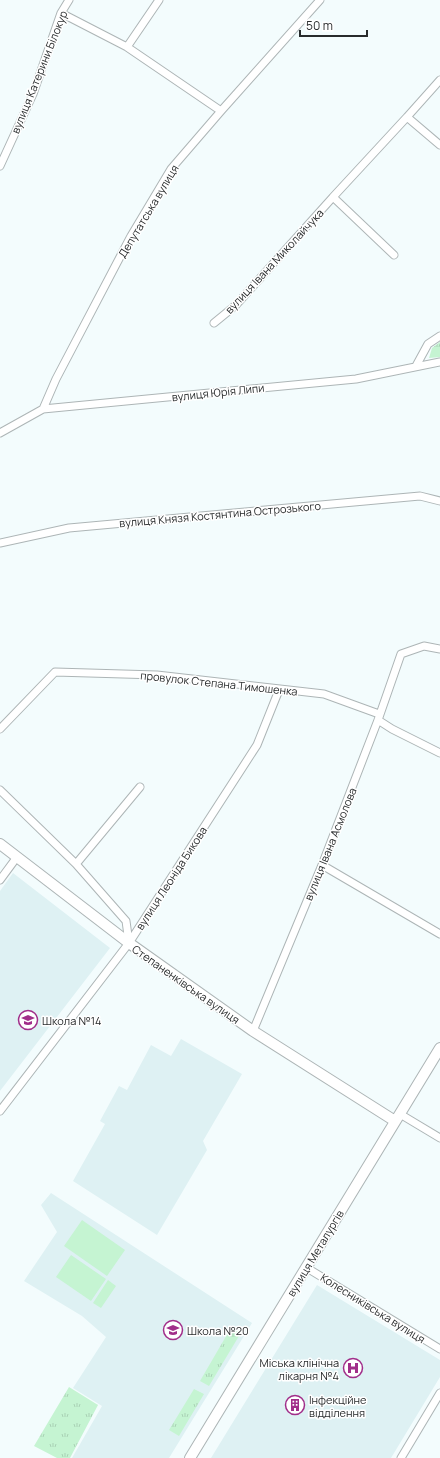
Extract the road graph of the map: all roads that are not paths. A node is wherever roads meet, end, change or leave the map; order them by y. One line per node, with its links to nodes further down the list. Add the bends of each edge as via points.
1 (69, 0): 4 (street, вулиця Катерини Білокур)
2 (159, 0): 5 (street)
3 (320, 0): 7 (street, Депутатська вулиця)
4 (61, 14): 5 (street); 10 (street, вулиця Катерини Білокур, via 33,94)
5 (128, 48): 7 (street)
6 (440, 80): 8 (street, вулиця Івана Миколайчука)
7 (221, 111): 17 (street, Депутатська вулиця, via 171,169 131,236 56,379)
8 (407, 117): 9 (street); 11 (street, вулиця Івана Миколайчука)
9 (440, 145)
10 (0, 166)
11 (333, 197): 12 (street); 13 (street, вулиця Івана Миколайчука, via 236,305)
12 (394, 255)
13 (214, 324)
14 (440, 336): 16 (street, via 428,344)
15 (440, 362): 16 (street, вулиця Юрія Липи)
16 (416, 366): 17 (street, вулиця Юрія Липи, via 356,379)
17 (43, 409): 18 (street, вулиця Юрія Липи)
18 (0, 433)
19 (440, 501): 20 (street, вулиця Князя Костянтина Острозького, via 420,496 69,528)
20 (0, 543)
21 (440, 648): 23 (street, вулиця Івана Асмолова, via 424,646 401,654)
22 (279, 690): 23 (street, провулок Степана Тимошенка, via 324,694); 24 (street, провулок Степана Тимошенка, via 157,675 55,672); 34 (street, вулиця Леоніда Бикова, via 257,745)
23 (378, 717): 25 (street, провулок Степана Тимошенка, via 392,729); 31 (street, вулиця Івана Асмолова)
24 (0, 729)
25 (440, 753)
26 (140, 787): 30 (street)
27 (0, 790): 30 (street, Степаненківська вулиця)
28 (0, 844): 29 (main road)
29 (17, 857): 32 (street); 34 (main road)
30 (76, 864): 34 (street, Степаненківська вулиця, via 126,921)
31 (322, 864): 33 (street); 35 (street, вулиця Івана Асмолова)
32 (0, 880)
33 (440, 934)
34 (129, 943): 35 (main road, Степаненківська вулиця); 37 (street, вулиця Леоніда Бикова)
35 (253, 1031): 38 (main road, Степаненківська вулиця)
36 (440, 1048): 38 (main road, вулиця Металургів)
37 (0, 1111)
38 (398, 1118): 39 (street, Степаненківська вулиця); 40 (main road, вулиця Металургів)
39 (440, 1138)
40 (307, 1268): 41 (street, Колесниківська вулиця); 43 (main road, вулиця Металургів)
41 (440, 1349)
42 (440, 1393): 44 (street)
43 (190, 1458)
44 (401, 1458)

